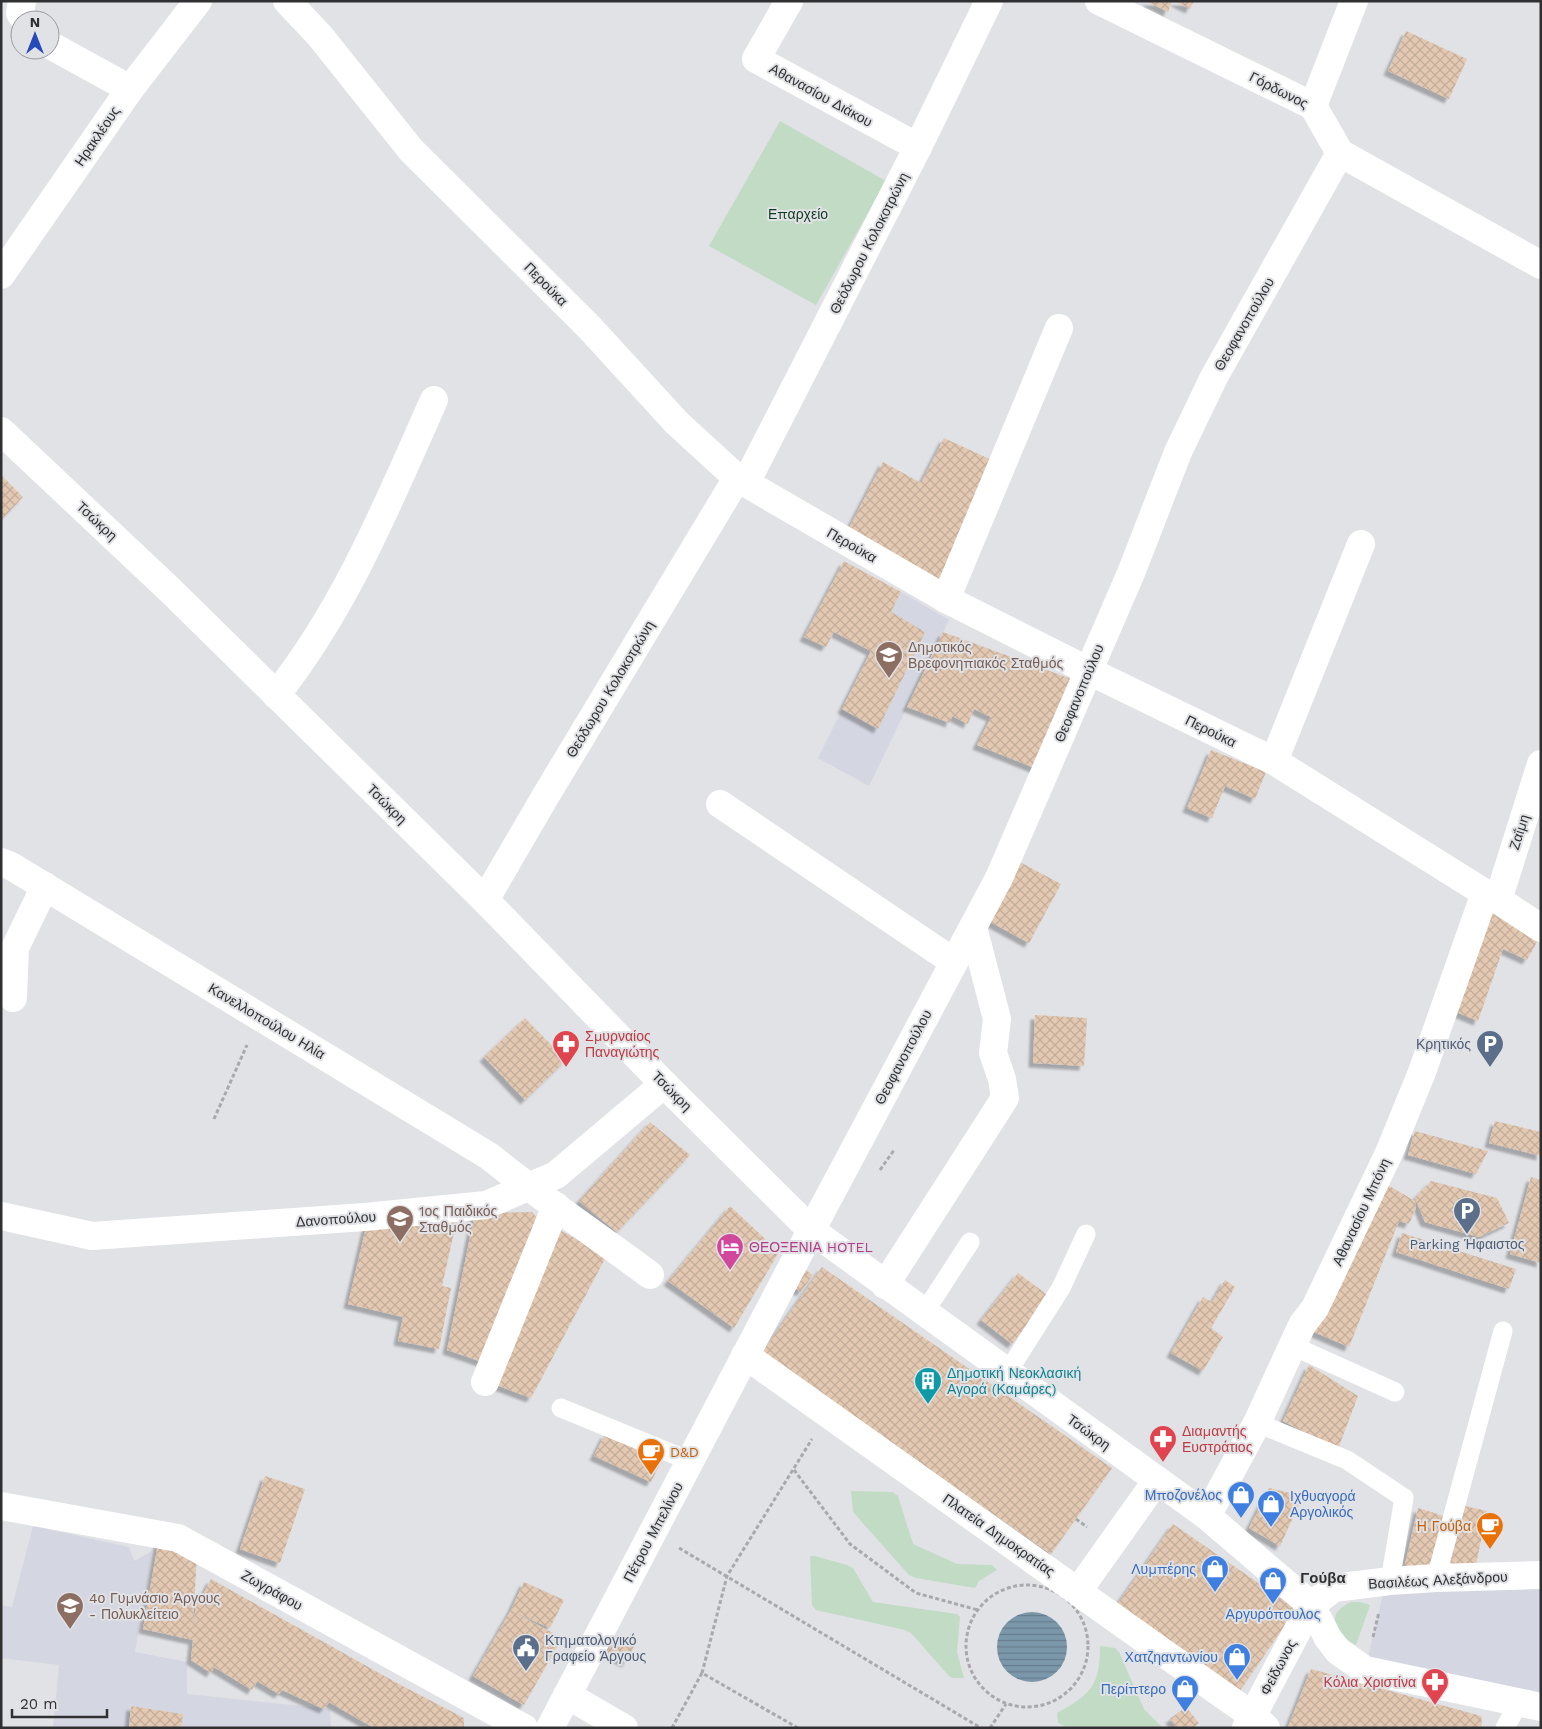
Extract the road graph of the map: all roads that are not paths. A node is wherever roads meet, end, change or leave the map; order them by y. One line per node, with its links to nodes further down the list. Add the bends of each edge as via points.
1 (198, 1): 8 (street, Ηρακλέους)
2 (287, 1): 17 (street, Περούκα, via 320,36 411,150 589,327 676,423)
3 (789, 1): 10 (street, Αθανασίου Διάκου, via 756,60)
4 (989, 1): 10 (street, Θεόδωρου Κολοκοτρώνη)
5 (1099, 1): 9 (street, Γόρδωνος)
6 (1354, 1): 9 (street)
7 (60, 50): 8 (street)
8 (130, 89): 13 (street, Ηρακλέους)
9 (1313, 106): 11 (street, Γόρδωνος)
10 (918, 148): 17 (street, Θεόδωρου Κολοκοτρώνη, via 758,460)
11 (1340, 153): 12 (street); 20 (street, Θεοφανοπούλου, via 1210,385 1178,452 1132,573)
12 (1541, 265)
13 (1, 275)
14 (1059, 328): 19 (street)
15 (434, 400): 21 (street, via 376,529 336,605)
16 (1, 431): 21 (street, Τσώκρη)
17 (741, 480): 19 (street, Περούκα); 28 (street, Θεόδωρου Κολοκοτρώνη, via 544,798)
18 (1361, 544): 22 (street)
19 (946, 599): 20 (street, Περούκα)
20 (1089, 671): 22 (street, Περούκα); 29 (street, Θεοφανοπούλου, via 1000,878)
21 (276, 695): 28 (street, Τσώκρη)
22 (1274, 761): 27 (street, Περούκα)
23 (1541, 764): 27 (street, Ζαΐμη)
24 (720, 804): 31 (street)
25 (1, 862): 26 (street, Κανελλοπούλου Ηλία)
26 (44, 886): 32 (street, via 15,948); 34 (street, Κανελλοπούλου Ηλία, via 489,1156)
27 (1491, 897): 30 (street, Περούκα); 44 (street, Αθανασίου Μπόνη, via 1386,1160 1315,1308)
28 (485, 900): 33 (street, Τσώκρη)
29 (973, 927): 31 (street, Θεοφανοπούλου); 41 (street, via 996,1018 993,1053 1005,1098)
30 (1541, 928)
31 (954, 962): 37 (street, Θεοφανοπούλου)
32 (13, 998)
33 (664, 1084): 34 (street, Δανοπούλου, via 556,1175); 37 (street, Τσώκρη)
34 (528, 1188): 35 (street, Κανελλοπούλου Ηλία); 36 (street, Δανοπούλου, via 486,1205 92,1236)
35 (556, 1206): 40 (street, Κανελλοπούλου Ηλία); 47 (street)
36 (1, 1216)
37 (811, 1230): 41 (street, Τσώκρη); 45 (street, Πέτρου Μπελίνου)
38 (1086, 1234): 46 (lane, via 1062,1288)
39 (970, 1242): 42 (lane)
40 (650, 1275)
41 (885, 1285): 42 (street, Τσώκρη)
42 (924, 1313): 46 (street, Τσώκρη)
43 (1503, 1331): 56 (lane)
44 (1292, 1346): 48 (lane); 50 (street, Αθανασίου Μπόνη)
45 (745, 1355): 51 (street, Πέτρου Μπελίνου); 58 (street, Πλατεία Δημοκρατίας)
46 (1008, 1373): 52 (street, Τσώκρη)
47 (485, 1382)
48 (1394, 1392)
49 (561, 1408): 51 (lane)
50 (1257, 1422): 54 (street, Αθανασίου Μπόνη); 57 (lane, via 1347,1460 1404,1498)
51 (690, 1461): 60 (street, Πέτρου Μπελίνου)
52 (1157, 1480): 54 (street, Τσώκρη); 58 (street)
53 (1, 1506): 63 (street, Ζωγράφου, via 178,1538)
54 (1206, 1516): 59 (street, Τσώκρη)
55 (1541, 1575): 56 (street, Βασιλέως Αλεξάνδρου)
56 (1436, 1578): 57 (street, Βασιλέως Αλεξάνδρου)
57 (1390, 1581): 59 (street, Βασιλέως Αλεξάνδρου, via 1334,1588)
58 (1078, 1591): 62 (street, Πλατεία Δημοκρατίας)
59 (1311, 1606): 61 (street, via 1338,1651 1365,1670); 62 (street, Φείδωνος)
60 (567, 1695): 64 (street, Πέτρου Μπελίνου); 65 (street)
61 (1530, 1705): 66 (lane)
62 (1254, 1724)
63 (524, 1728)
64 (550, 1728)
65 (624, 1728)
66 (1505, 1728)

